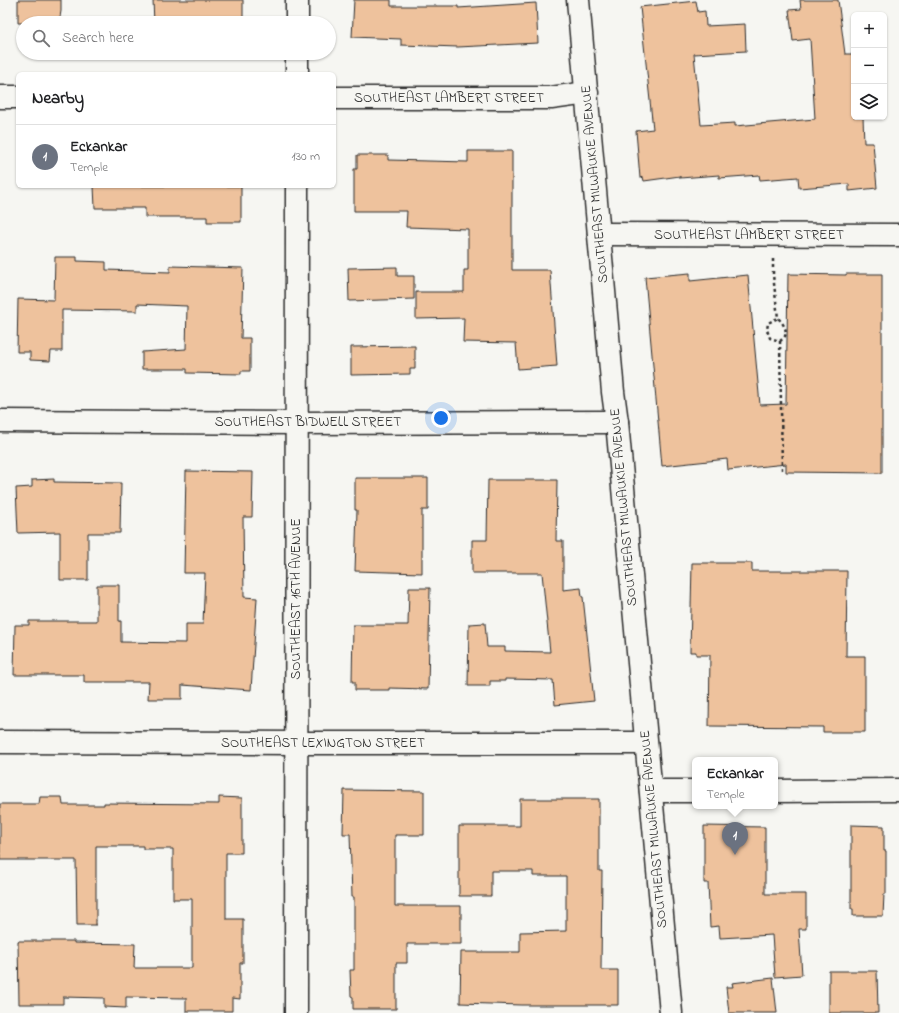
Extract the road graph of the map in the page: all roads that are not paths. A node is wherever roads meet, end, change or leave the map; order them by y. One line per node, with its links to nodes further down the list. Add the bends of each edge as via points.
1 (297, 0): 3 (street)
2 (578, 0): 6 (street, SOUTHEAST MILWAUKIE AVENUE)
3 (297, 16)
4 (297, 60): 5 (street)
5 (297, 72)
6 (587, 92): 9 (street, SOUTHEAST LAMBERT STREET, via 551,98); 11 (street, SOUTHEAST MILWAUKIE AVENUE)
7 (0, 97): 8 (street)
8 (16, 97)
9 (336, 98)
10 (297, 188): 14 (street, SOUTHEAST 16TH AVENUE)
11 (599, 234): 12 (street, SOUTHEAST LAMBERT STREET); 15 (street, SOUTHEAST MILWAUKIE AVENUE)
12 (899, 235)
13 (0, 421): 14 (street, SOUTHEAST BIDWELL STREET)
14 (297, 422): 15 (street, SOUTHEAST BIDWELL STREET); 18 (street, SOUTHEAST 16TH AVENUE)
15 (617, 422): 17 (street, SOUTHEAST MILWAUKIE AVENUE)
16 (0, 742): 18 (street, SOUTHEAST LEXINGTON STREET)
17 (646, 743): 18 (street, SOUTHEAST LEXINGTON STREET); 22 (street, SOUTHEAST MILWAUKIE AVENUE)
18 (296, 744): 23 (street, SOUTHEAST 16TH AVENUE)
19 (899, 790): 21 (street)
20 (692, 791): 22 (street)
21 (778, 791)
22 (651, 792): 24 (street, SOUTHEAST MILWAUKIE AVENUE)
23 (296, 1013)
24 (671, 1013)

